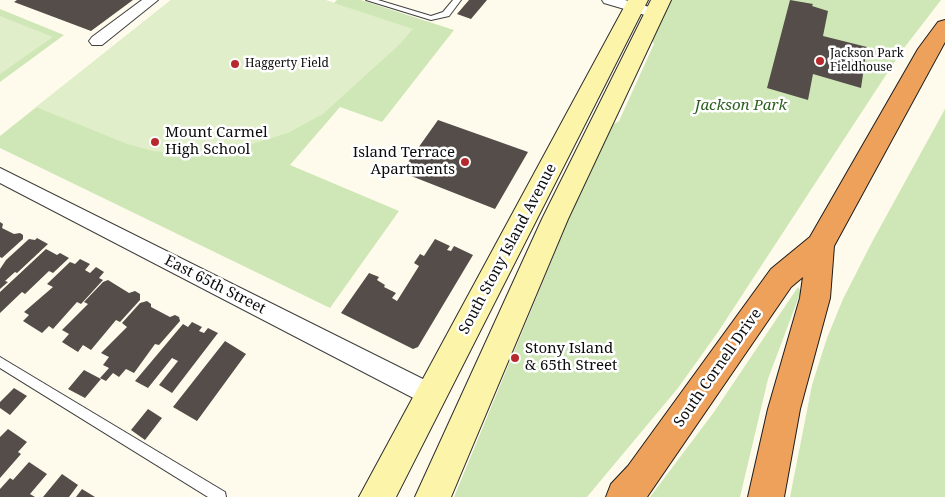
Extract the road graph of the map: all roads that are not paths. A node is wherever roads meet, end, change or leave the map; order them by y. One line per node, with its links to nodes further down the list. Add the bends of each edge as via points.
1 (151, 0): 6 (street)
2 (370, 0): 3 (lane, via 431,18 446,14)
3 (457, 0)
4 (639, 4): 10 (main road, South Stony Island Avenue); 13 (main road, South Stony Island Avenue, via 555,219)
5 (945, 26): 8 (highway, South Cornell Drive, via 924,57)
6 (97, 41)
7 (0, 174): 10 (street, East 65th Street)
8 (820, 245): 14 (highway, South Cornell Drive, via 781,278); 15 (highway, South Cornell Drive, via 815,298 784,409)
9 (0, 362): 11 (lane)
10 (431, 395): 12 (main road, South Stony Island Avenue)
11 (220, 497)
12 (377, 497)
13 (433, 497)
14 (624, 497)
15 (766, 497)

